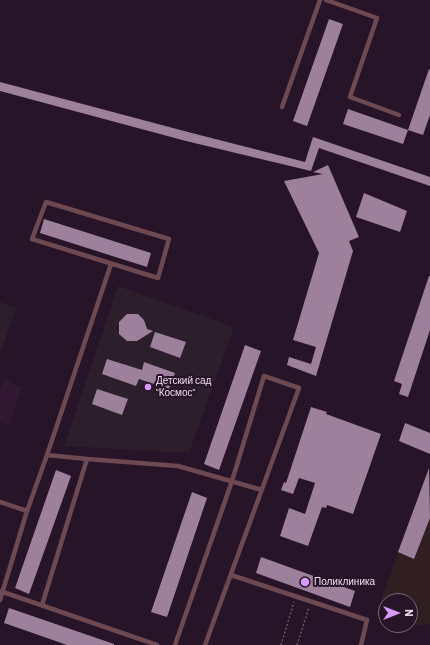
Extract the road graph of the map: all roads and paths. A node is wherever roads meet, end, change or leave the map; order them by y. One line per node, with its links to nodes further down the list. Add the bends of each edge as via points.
1 (320, 0): 3 (lane)
2 (326, 0): 4 (lane, via 377,18 350,97)
3 (282, 107)
4 (399, 115)
5 (111, 264): 5 (lane, via 158,278 169,239 46,202 32,239); 6 (lane)
6 (47, 455): 7 (lane); 11 (lane)
7 (87, 459): 8 (lane, via 178,466); 17 (lane)
8 (232, 481): 9 (lane); 9 (lane, via 264,376 299,388); 19 (lane)
9 (262, 490): 12 (lane)
10 (0, 502): 11 (lane)
11 (27, 511): 13 (lane)
12 (231, 575): 14 (lane); 20 (lane)
13 (1, 592): 15 (lane); 17 (lane)
14 (296, 596): 16 (lane); 21 (path)
15 (0, 600)
16 (311, 601): 22 (path); 23 (lane, via 367,620)
17 (42, 605): 18 (lane)
18 (158, 645)
19 (175, 645)
20 (205, 645)
21 (281, 645)
22 (297, 645)
23 (361, 645)

